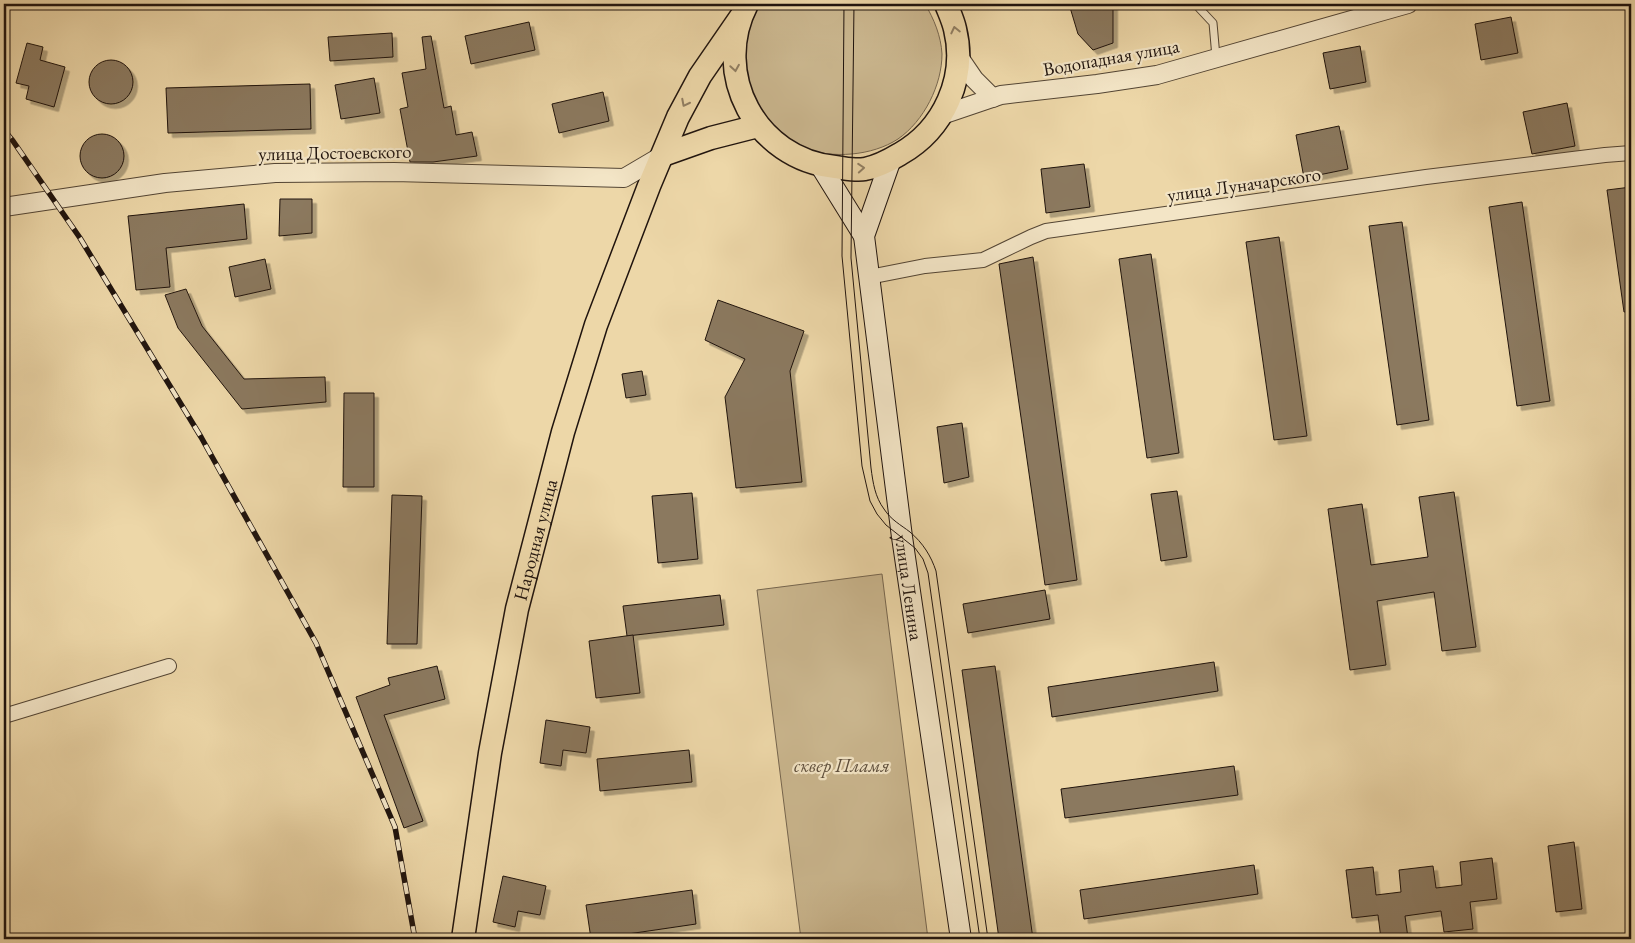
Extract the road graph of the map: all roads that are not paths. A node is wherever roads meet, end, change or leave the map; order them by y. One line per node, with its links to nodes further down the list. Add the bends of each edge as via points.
1 (946, 4): 6 (main road, one-way to 1, via 956,29)
2 (1408, 4): 4 (street, Водопадная улица)
3 (1199, 8): 7 (lane, via 1213,23)
4 (1377, 8): 7 (street, Водопадная улица)
5 (743, 11): 10 (main road, one-way to 10, via 733,56 739,93); 12 (main road, Народная улица, one-way to 12, via 700,76)
6 (959, 56): 8 (street); 9 (main road, via 954,87)
7 (1216, 58): 8 (street, Водопадная улица, via 1157,75)
8 (992, 98): 9 (street, Водопадная улица)
9 (942, 115): 13 (main road, via 928,133)
10 (758, 126): 12 (main road); 14 (main road, via 786,151)
11 (1631, 153): 17 (street, улица Луначарского, via 1426,177 1046,231 983,260 925,266)
12 (662, 155): 15 (street, улица Достоевского, via 624,178 394,172 275,173 165,183); 20 (main road, Народная улица, via 594,334 563,432 517,609 490,753)
13 (890, 159): 14 (main road, one-way to 13, via 865,169); 16 (main road)
14 (820, 165): 16 (main road)
15 (4, 207)
16 (864, 236): 17 (main road, улица Ленина)
17 (869, 277): 21 (main road, улица Ленина, via 902,536)
18 (169, 666): 19 (street)
19 (4, 716)
20 (463, 939)
21 (961, 939)

